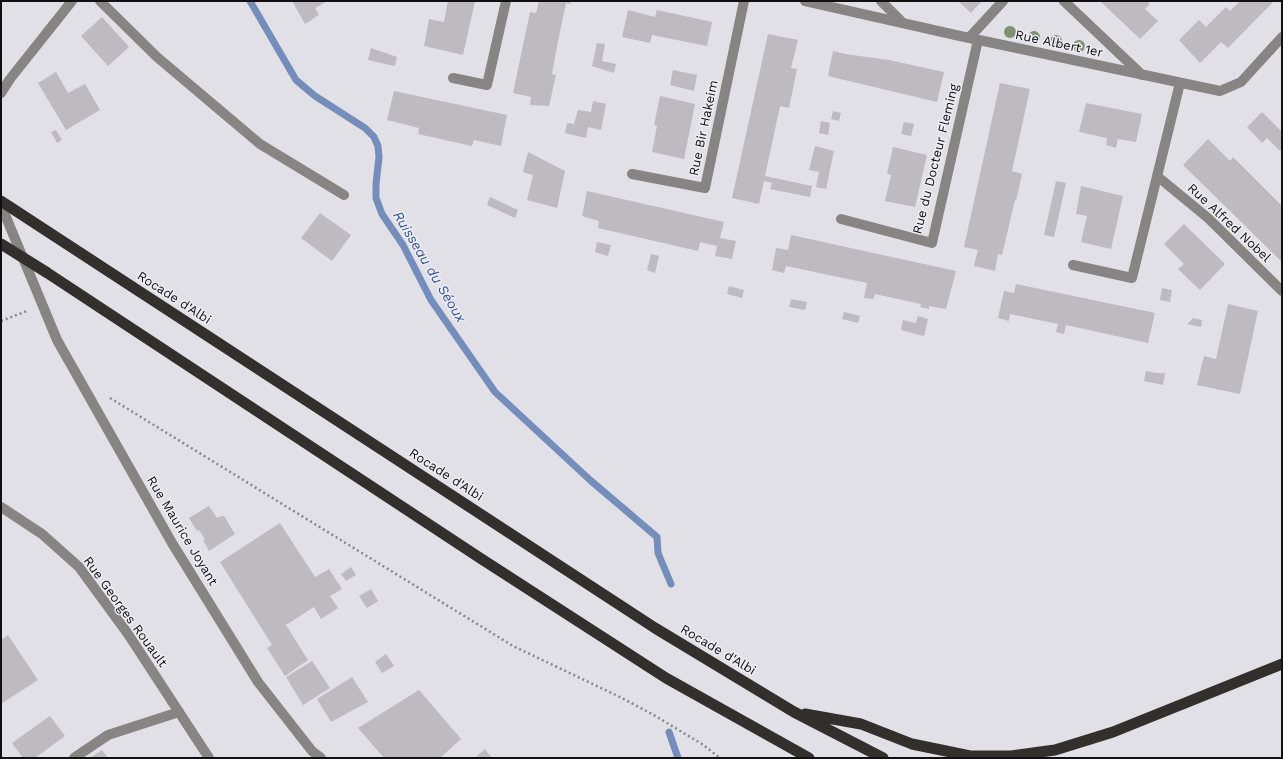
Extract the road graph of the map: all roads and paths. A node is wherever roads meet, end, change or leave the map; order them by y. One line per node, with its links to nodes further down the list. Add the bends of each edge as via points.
1 (72, 1): 15 (street)
2 (100, 1): 18 (street, via 157,57 260,144)
3 (506, 1): 13 (street, via 487,85)
4 (744, 1): 16 (street, Rue Bir Hakeim, via 705,188)
5 (805, 1): 9 (street, Rue Albert 1er)
6 (881, 1): 9 (street)
7 (1003, 1): 11 (street)
8 (1064, 1): 12 (street, Rue Albert 1er)
9 (903, 23): 11 (street, Rue Albert 1er)
10 (1282, 37): 14 (street, Rue Albert 1er, via 1241,82 1220,91)
11 (973, 39): 12 (street, Rue Albert 1er); 21 (street, Rue du Docteur Fleming, via 932,243)
12 (1143, 76): 14 (street, Rue Albert 1er)
13 (454, 78)
14 (1180, 83): 17 (street)
15 (1, 94)
16 (632, 174)
17 (1157, 176): 23 (street, via 1132,278); 24 (street, Rue Alfred Nobel, via 1208,218)
18 (344, 195)
19 (1, 201): 31 (highway, Rocade d'Albi, via 648,624)
20 (1, 205): 25 (street, Rue Maurice Joyant)
21 (841, 219)
22 (1, 244): 32 (highway, bridge, via 666,678)
23 (1073, 265)
24 (1282, 291)
25 (41, 304): 26 (path); 35 (street, Rue Maurice Joyant, via 77,377 188,569 258,682 312,751)
26 (1, 321)
27 (104, 394): 36 (path, via 513,646 652,714)
28 (1, 506): 30 (street, Rue Georges Rouault, via 42,534 78,566 128,634)
29 (1282, 664): 31 (highway, via 1114,732 1055,750 1011,756 970,756 912,744 861,724)
30 (179, 712): 33 (street, via 108,735); 34 (street, Rue Georges Rouault)
31 (794, 712): 38 (highway, Rocade d'Albi)
32 (799, 755): 37 (highway)
33 (74, 758)
34 (209, 758)
35 (321, 758)
36 (720, 758)
37 (809, 758)
38 (883, 758)

